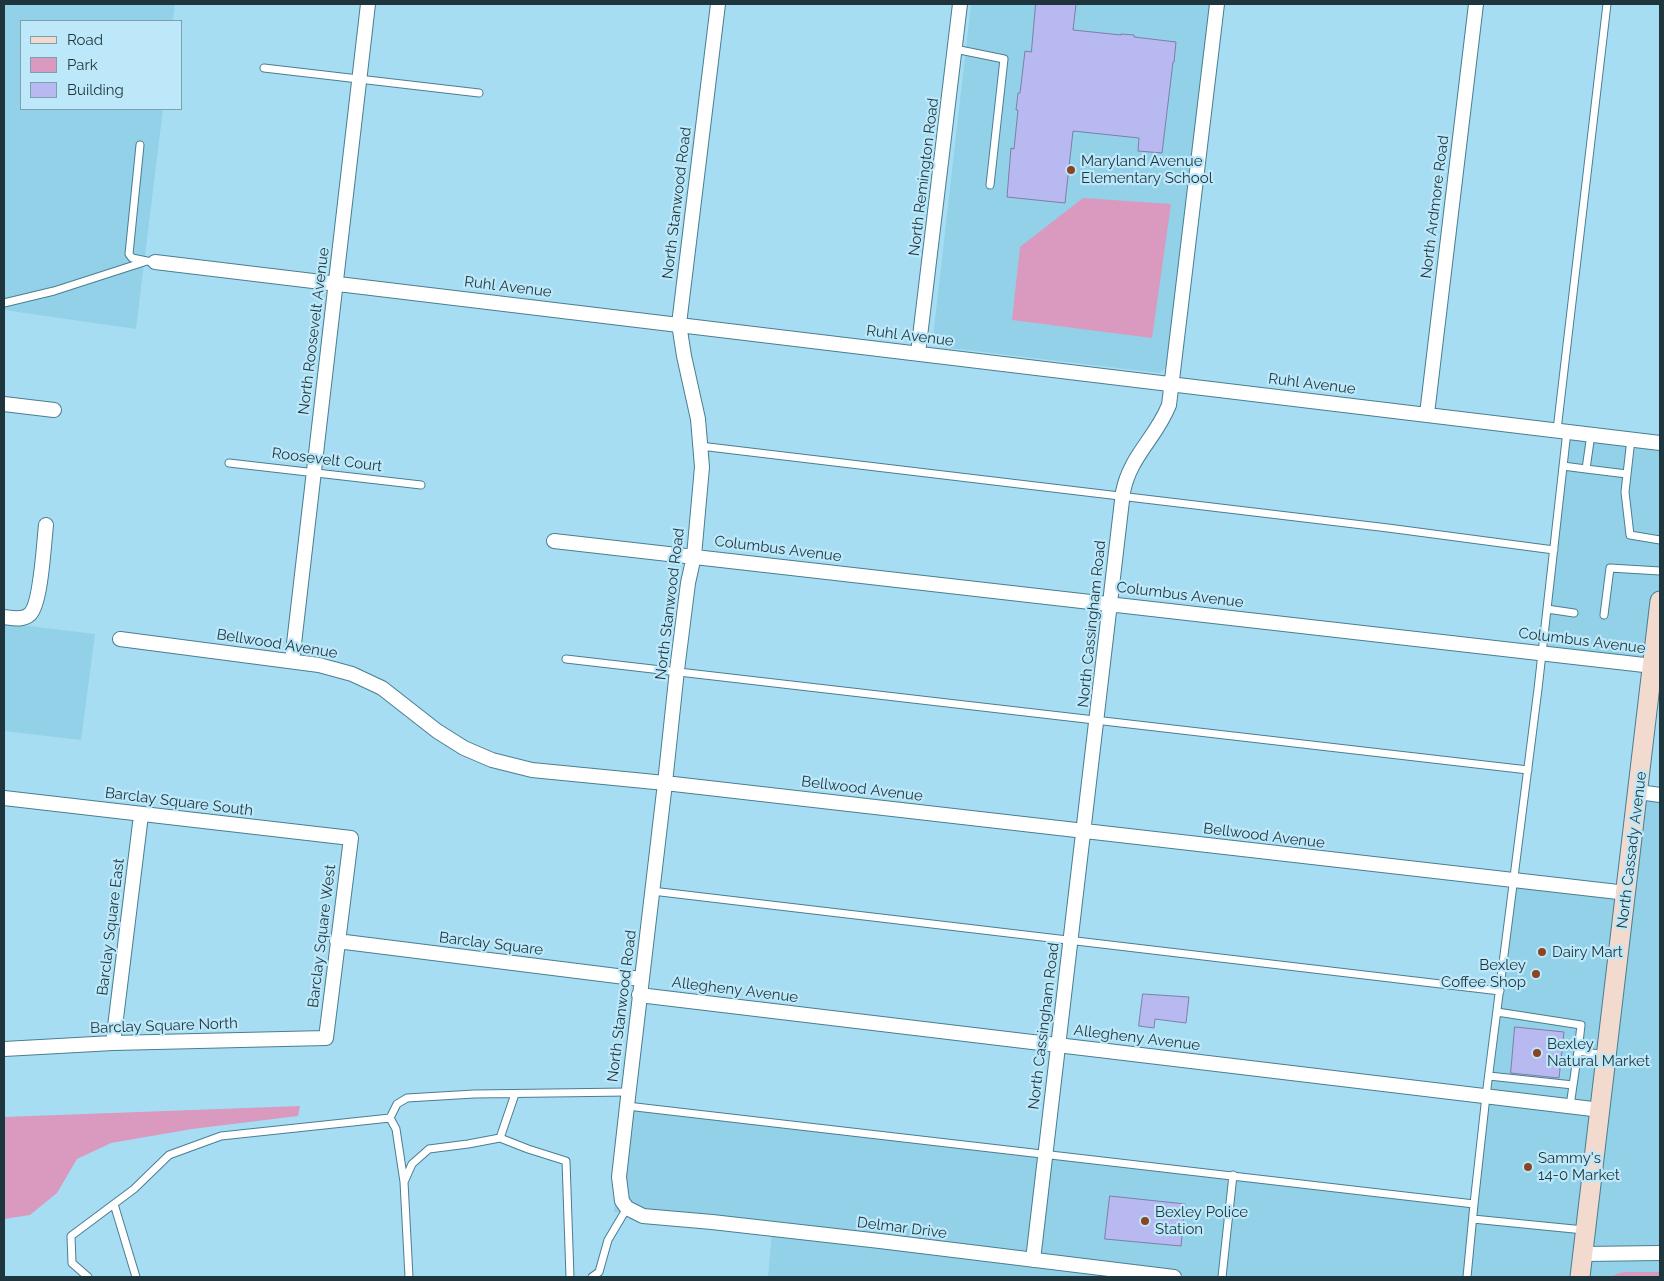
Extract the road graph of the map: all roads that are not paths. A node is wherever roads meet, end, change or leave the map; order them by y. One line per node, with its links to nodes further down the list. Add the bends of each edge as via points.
1 (368, 4): 9 (street, North Roosevelt Avenue)
2 (718, 4): 16 (street, North Stanwood Road)
3 (960, 4): 7 (street, North Remington Road)
4 (1218, 4): 18 (street, North Cassingham Road)
5 (1476, 4): 21 (street, North Ardmore Road)
6 (1607, 4): 22 (lane)
7 (955, 49): 12 (lane, via 1004,59); 17 (street, North Remington Road)
8 (264, 68): 9 (lane)
9 (359, 79): 10 (lane); 14 (street, North Roosevelt Avenue)
10 (480, 93)
11 (140, 145): 13 (lane, via 129,254 132,258)
12 (990, 185)
13 (151, 262): 14 (street, Ruhl Avenue); 15 (lane, via 54,291)
14 (336, 284): 16 (street, Ruhl Avenue); 30 (street, North Roosevelt Avenue)
15 (4, 302)
16 (679, 324): 17 (street, Ruhl Avenue); 26 (street, North Stanwood Road, via 698,419)
17 (918, 353): 18 (street, Ruhl Avenue)
18 (1172, 384): 21 (street, Ruhl Avenue); 33 (street, North Cassingham Road, via 1163,420 1140,450 1125,483)
19 (4, 404): 20 (street)
20 (54, 410)
21 (1426, 414): 22 (street, Ruhl Avenue)
22 (1562, 431): 23 (street, Ruhl Avenue); 28 (lane)
23 (1590, 434): 24 (street, Ruhl Avenue); 29 (lane)
24 (1631, 440): 25 (street, Ruhl Avenue); 31 (lane)
25 (1660, 443)
26 (700, 446): 33 (lane); 38 (street, North Stanwood Road, via 702,467)
27 (229, 463): 30 (lane, Roosevelt Court)
28 (1563, 466): 29 (lane); 37 (lane)
29 (1586, 469): 31 (lane)
30 (314, 473): 32 (lane, Roosevelt Court); 49 (street, North Roosevelt Avenue)
31 (1627, 474): 35 (lane, via 1625,492 1630,535)
32 (421, 486)
33 (1123, 497): 37 (lane); 41 (street, North Cassingham Road)
34 (46, 525): 45 (street, via 34,609 21,619)
35 (1660, 540)
36 (554, 541): 38 (street, Columbus Avenue)
37 (1554, 550): 42 (lane)
38 (694, 556): 41 (street, Columbus Avenue); 51 (street, North Stanwood Road)
39 (1660, 571): 44 (lane, via 1610,568)
40 (1660, 601): 50 (street, North Cassady Avenue)
41 (1111, 604): 47 (street, Columbus Avenue); 52 (street, North Cassingham Road)
42 (1547, 609): 43 (lane); 47 (lane)
43 (1574, 612)
44 (1604, 615)
45 (4, 617)
46 (120, 639): 49 (street, Bellwood Avenue)
47 (1542, 653): 50 (street, Columbus Avenue); 53 (lane)
48 (566, 659): 51 (lane)
49 (292, 661): 54 (street, Bellwood Avenue, via 352,674 382,688 437,731 492,760 532,770)
50 (1653, 666): 55 (street, North Cassady Avenue)
51 (677, 672): 52 (lane); 54 (street, North Stanwood Road)
52 (1097, 719): 53 (lane); 59 (street, North Cassingham Road)
53 (1528, 770): 61 (lane)
54 (665, 783): 59 (street, Bellwood Avenue); 62 (street, North Stanwood Road)
55 (1638, 792): 56 (street); 63 (street, North Cassady Avenue)
56 (1660, 795)
57 (4, 798): 58 (street, Barclay Square South)
58 (141, 815): 60 (street, Barclay Square South); 71 (street, Barclay Square East)
59 (1084, 832): 61 (street, Bellwood Avenue); 65 (street, North Cassingham Road)
60 (351, 838): 64 (street, Barclay Square West)
61 (1514, 881): 63 (street, Bellwood Avenue); 67 (lane)
62 (652, 891): 65 (lane); 66 (street, North Stanwood Road)
63 (1627, 894): 75 (street, North Cassady Avenue)
64 (338, 941): 66 (street, Barclay Square); 70 (street, Barclay Square West)
65 (1071, 941): 67 (lane); 72 (street, North Cassingham Road)
66 (641, 980): 68 (street, North Stanwood Road)
67 (1500, 990): 69 (lane)
68 (639, 995): 72 (street, Allegheny Avenue); 80 (street, North Stanwood Road)
69 (1497, 1012): 74 (lane, via 1581,1024); 76 (lane)
70 (326, 1038): 71 (street, Barclay Square North)
71 (113, 1043): 73 (street, Barclay Square North)
72 (1058, 1045): 79 (street, Allegheny Avenue); 85 (street, North Cassingham Road)
73 (4, 1049)
74 (1578, 1051): 75 (lane); 77 (lane)
75 (1607, 1055): 82 (street, North Cassady Avenue)
76 (1489, 1076): 77 (lane); 79 (lane)
77 (1573, 1085): 81 (lane)
78 (515, 1094): 80 (lane); 83 (lane, via 407,1098 397,1104); 84 (lane)
79 (1486, 1096): 81 (street, Allegheny Avenue); 89 (lane)
80 (628, 1099): 85 (lane); 90 (street, North Stanwood Road, via 619,1177 622,1201)
81 (1570, 1106): 82 (street, Allegheny Avenue)
82 (1601, 1110): 92 (street, North Cassady Avenue)
83 (390, 1118): 87 (lane, via 396,1129); 88 (lane, via 221,1136 169,1155)
84 (500, 1138): 87 (lane, via 429,1149 412,1164); 99 (lane, via 566,1161)
85 (1046, 1154): 86 (lane); 95 (street, North Cassingham Road)
86 (1233, 1175): 89 (lane); 102 (lane)
87 (404, 1182): 98 (lane)
88 (114, 1204): 96 (lane, via 71,1236 72,1263); 97 (lane)
89 (1474, 1204): 91 (lane)
90 (627, 1208): 95 (street, Delmar Drive, via 643,1216); 100 (lane, via 608,1240 599,1272)
91 (1473, 1219): 92 (lane); 103 (lane)
92 (1587, 1230): 94 (street, North Cassady Avenue)
93 (1660, 1253): 94 (street)
94 (1584, 1254): 104 (street, North Cassady Avenue)
95 (1033, 1260): 101 (street, Delmar Drive)
96 (88, 1277)
97 (136, 1277)
98 (409, 1277)
99 (570, 1277)
100 (592, 1277)
101 (1174, 1277)
102 (1222, 1277)
103 (1467, 1277)
104 (1580, 1277)

